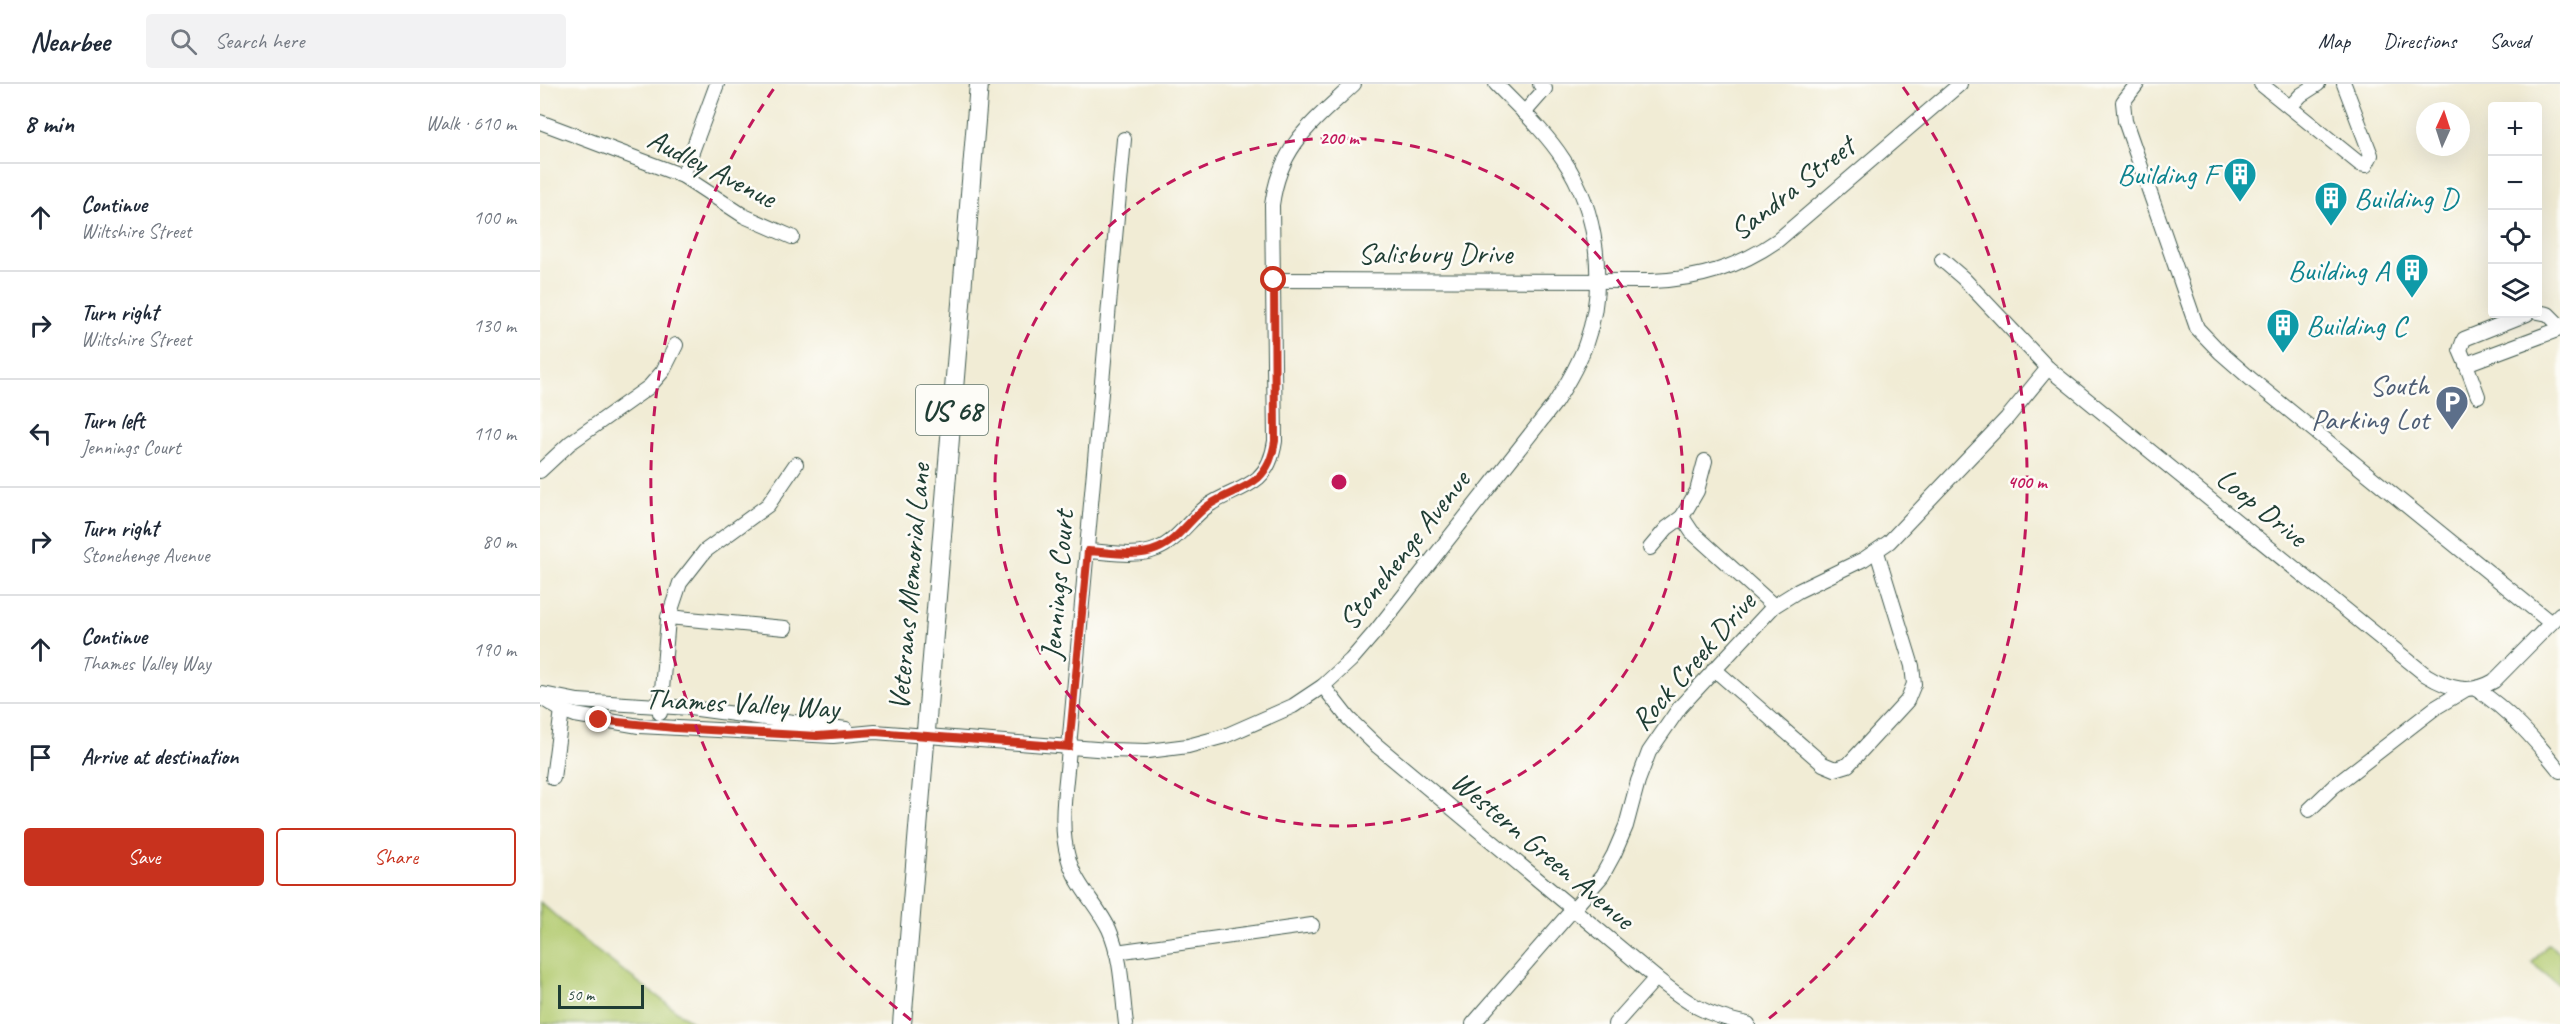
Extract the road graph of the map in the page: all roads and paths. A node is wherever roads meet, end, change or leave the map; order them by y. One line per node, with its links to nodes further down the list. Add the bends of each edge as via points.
1 (717, 84): 15 (street)
2 (979, 84): 47 (main road, Veterans Memorial Lane / US 68)
3 (1354, 84): 19 (street, via 1302,133 1284,159 1272,205)
4 (1496, 84): 12 (street, Stonehenge Avenue)
5 (1540, 84): 12 (street, via 1545,89)
6 (1960, 84): 18 (street, Sandra Street, via 1794,227 1746,260 1713,273 1681,279)
7 (2137, 84): 36 (street, via 2123,102 2125,121 2197,328 2252,380)
8 (2261, 84): 11 (street)
9 (2318, 84): 11 (street)
10 (2344, 84): 11 (street, via 2371,155 2366,165 2360,165)
11 (2290, 107)
12 (1524, 113): 18 (street, Stonehenge Avenue, via 1564,160 1579,188 1593,232)
13 (540, 122): 15 (street, Audley Avenue)
14 (1124, 139): 32 (street, Jennings Court)
15 (683, 176): 16 (street, Audley Avenue, via 744,216)
16 (792, 237)
17 (1942, 260): 25 (street, Loop Drive)
18 (1597, 279): 19 (street, Salisbury Drive); 39 (street, Stonehenge Avenue, via 1587,341 1555,403 1376,631)
19 (1274, 280): 32 (street, via 1275,441 1267,467 1247,486 1209,505 1157,549 1133,554)
20 (2542, 313): 22 (street)
21 (2518, 318): 24 (street, via 2464,339 2460,350)
22 (2560, 327): 24 (street)
23 (676, 345): 29 (street, via 663,372 649,387 570,443)
24 (2466, 364): 26 (street)
25 (2048, 368): 33 (street, Rock Creek Drive, via 1975,453); 40 (street, Loop Drive, via 2426,675 2446,686)
26 (2478, 396)
27 (1705, 461): 30 (street, via 1697,491)
28 (796, 464): 35 (street, via 768,505 695,561 680,583)
29 (540, 471)
30 (1682, 517): 31 (street); 34 (street, via 1692,532)
31 (1650, 549)
32 (1088, 551): 48 (street, Jennings Court)
33 (1877, 552): 34 (street, Rock Creek Drive); 38 (street, via 1914,684 1907,701 1848,765 1835,769 1823,764)
34 (1774, 606): 38 (street, Rock Creek Drive)
35 (668, 617): 37 (street); 43 (street)
36 (2556, 618): 40 (street, via 2494,681)
37 (785, 628)
38 (1714, 669): 52 (street, Rock Creek Drive, via 1665,726 1649,752 1615,854)
39 (1323, 686): 48 (street, Stonehenge Avenue, via 1260,723 1188,746 1148,751); 52 (street, Western Green Avenue, via 1364,735)
40 (2470, 689): 49 (street, Loop Drive, via 2493,700); 51 (street, via 2435,708)
41 (540, 693): 43 (street, Thames Valley Way, via 578,701)
42 (540, 698): 44 (street, Thames Valley Way)
43 (661, 706): 45 (street); 46 (street, Thames Valley Way)
44 (562, 710): 45 (street, Thames Valley Way, via 610,722); 50 (street)
45 (658, 727): 46 (street, Thames Valley Way, via 817,736)
46 (875, 732): 47 (street, Thames Valley Way)
47 (925, 736): 48 (street, Stonehenge Avenue); 56 (main road, Veterans Memorial Lane / US 68)
48 (1069, 747): 54 (street, Jennings Court, via 1064,828 1068,858 1080,886 1107,925)
49 (2560, 771)
50 (553, 778)
51 (2308, 810)
52 (1573, 911): 55 (street, Western Green Avenue); 58 (street, Rock Creek Drive)
53 (1312, 925): 54 (street)
54 (1116, 952): 57 (street, Jennings Court)
55 (1656, 978): 59 (street); 60 (street, Western Green Avenue, via 1701,1011)
56 (902, 1024)
57 (1126, 1024)
58 (1473, 1024)
59 (1615, 1024)
60 (1743, 1024)

